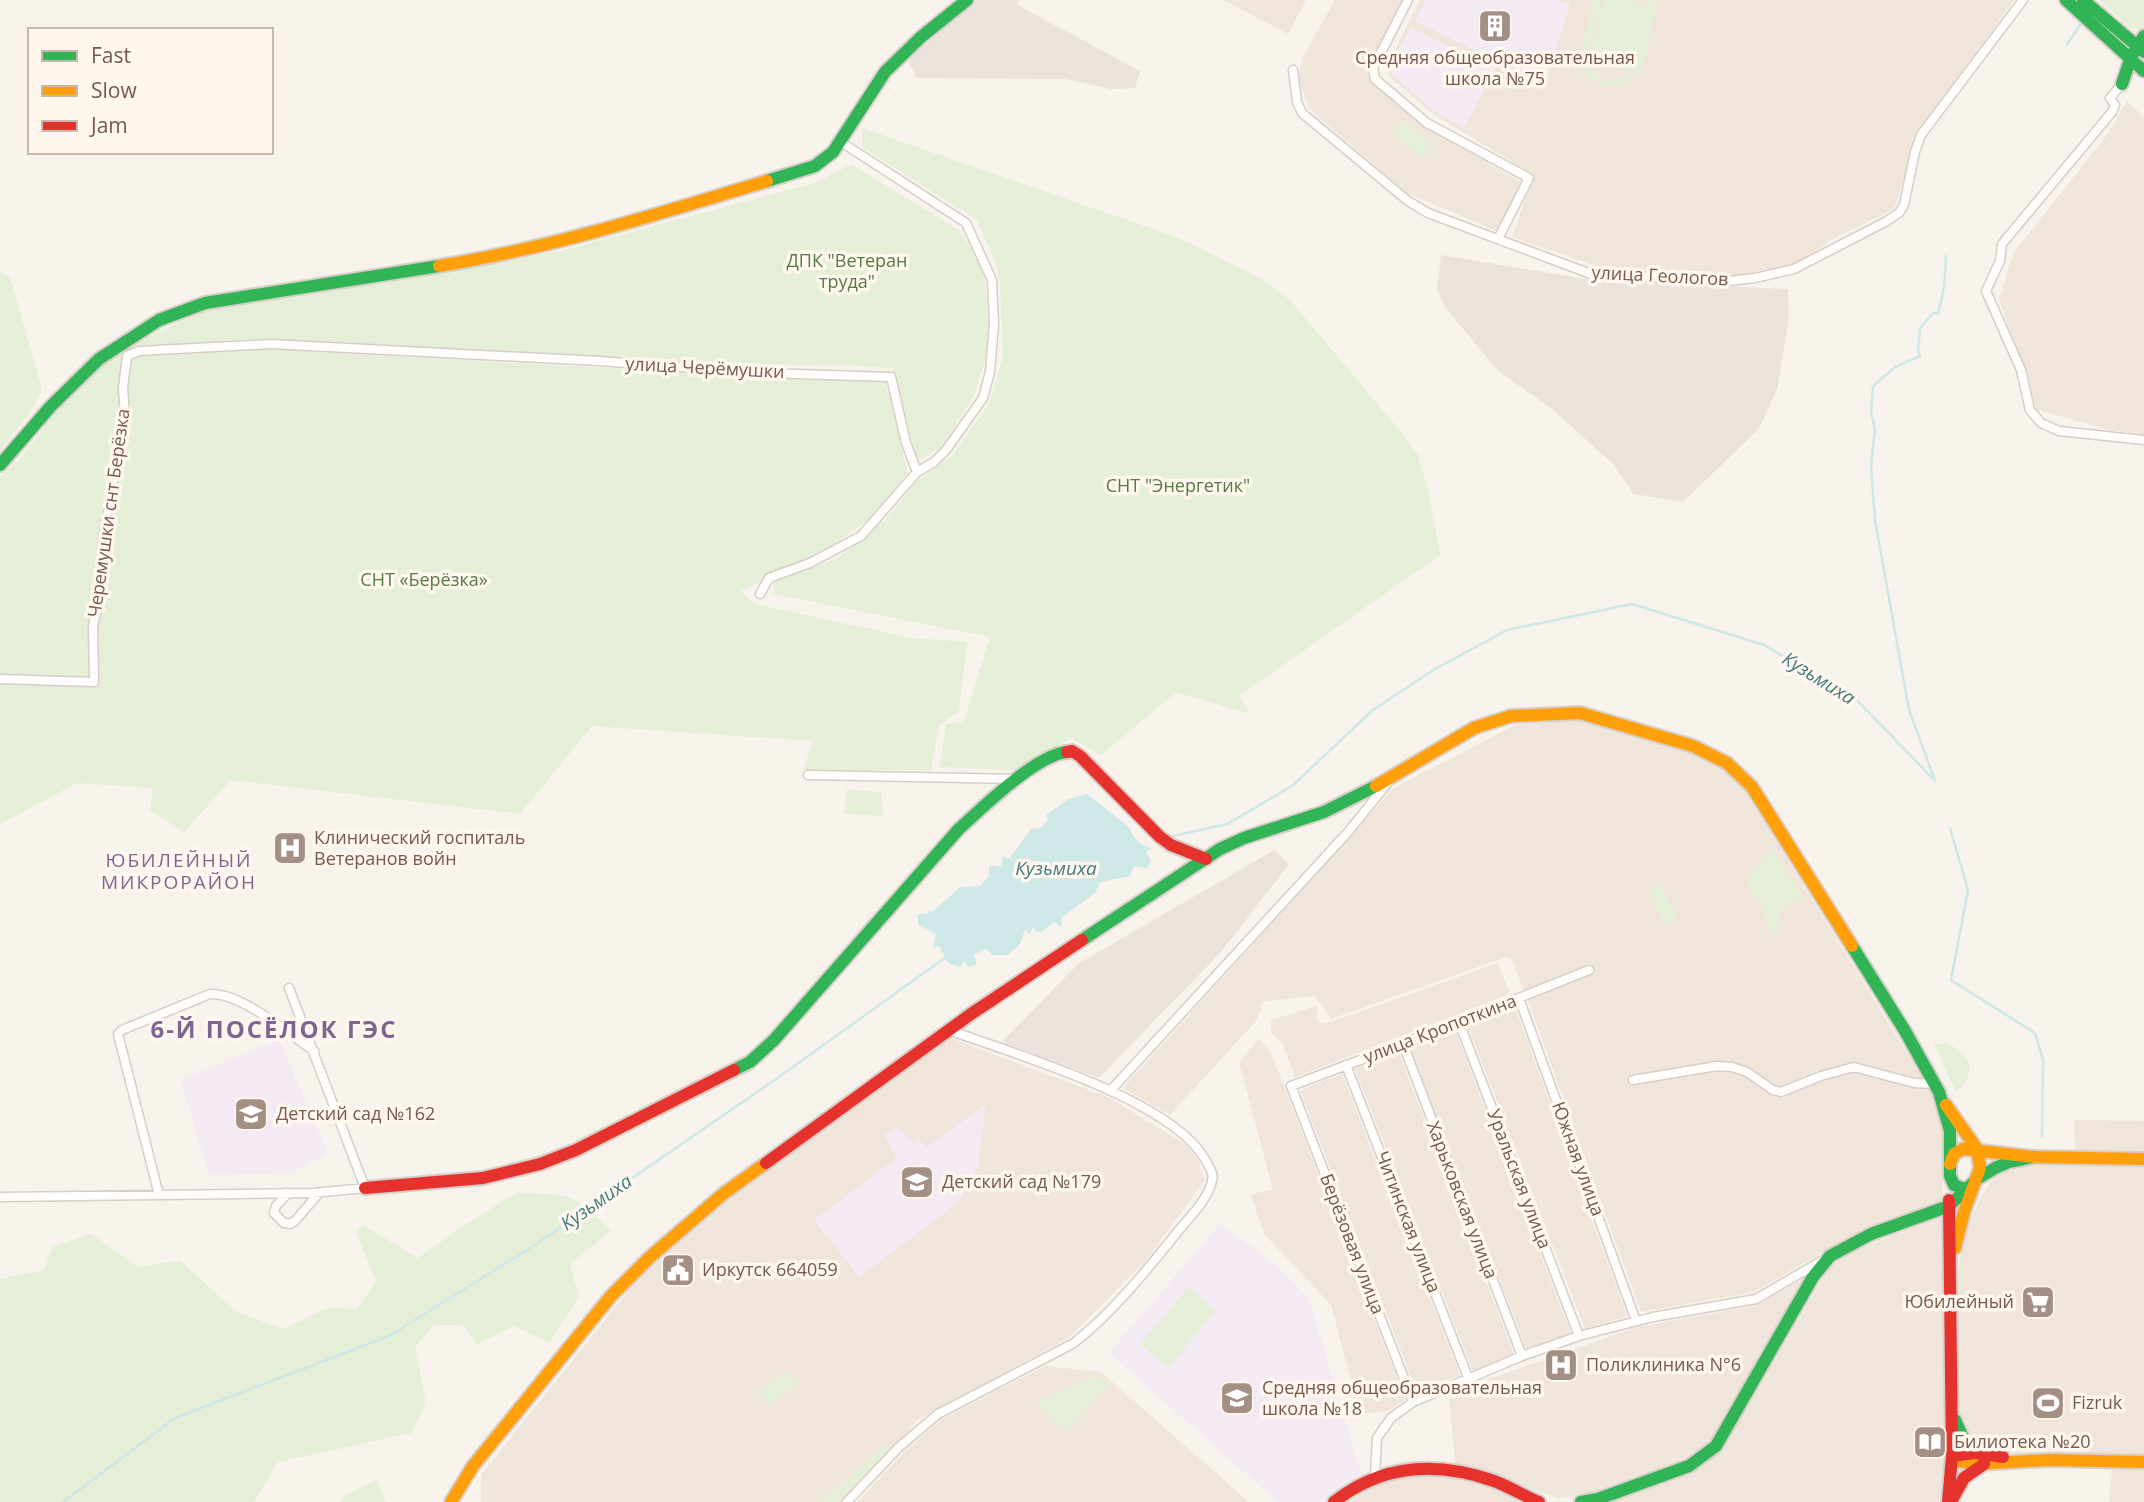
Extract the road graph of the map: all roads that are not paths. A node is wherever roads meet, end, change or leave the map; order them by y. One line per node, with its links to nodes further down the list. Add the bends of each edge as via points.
1 (967, 0): 9 (main road, via 885,72)
2 (1408, 0): 10 (street, via 1373,68 1375,79 1427,123 1529,178)
3 (2023, 0): 10 (street, улица Геологов, via 1921,135 1899,213 1794,269 1729,281 1591,274)
4 (2066, 0): 5 (main road)
5 (2087, 10): 6 (main road)
6 (2140, 54): 8 (main road)
7 (1293, 70): 10 (street, улица Геологов, via 1302,113 1403,199)
8 (2122, 84): 12 (street, via 2110,97 2115,105 2112,113 2001,244 2000,261 1986,292 2021,370 2030,410 2042,423 2059,431)
9 (841, 142): 13 (main road, via 815,166 551,244 205,303 159,320 99,359); 14 (street, via 966,223 992,280 995,324 983,398 946,450)
10 (1498, 239)
11 (139, 351): 14 (street, улица Черёмушки, via 271,344 891,377); 16 (street, Черемушки снт Берёзка, via 127,356 125,415 93,625 94,682)
12 (2144, 440)
13 (0, 465)
14 (917, 472): 15 (street, via 861,536 810,564 769,578)
15 (760, 594)
16 (0, 679)
17 (808, 775): 19 (street)
18 (1392, 778): 20 (main road, via 1324,812 1244,838); 30 (main road, via 1474,728 1536,713 1580,713 1693,746 1727,762 1752,787); 32 (street)
19 (1017, 779): 20 (main road, via 1055,754 1072,751 1171,845); 41 (main road, via 958,830 750,1062 540,1164 483,1178)
20 (1206, 859): 25 (main road)
21 (1589, 970): 23 (street, улица Кропоткина)
22 (289, 988): 27 (street)
23 (1519, 998): 24 (street, улица Кропоткина); 49 (street, Южная улица)
24 (1459, 1022): 26 (street, улица Кропоткина); 50 (street, Уральская улица)
25 (948, 1030): 32 (street); 61 (main road, via 723,1194 650,1257 611,1296 513,1416)
26 (1403, 1044): 28 (street, улица Кропоткина); 51 (street, Харьковская улица)
27 (314, 1051): 41 (street); 44 (street, via 222,993 209,994 122,1030 118,1034)
28 (1346, 1065): 31 (street, улица Кропоткина); 52 (street, Читинская улица)
29 (1633, 1080): 30 (street, via 1732,1067 1782,1092 1854,1067)
30 (1935, 1084): 33 (main road)
31 (1291, 1086): 53 (street, Берёзовая улица)
32 (1111, 1090): 62 (street, via 1190,1139 1212,1171 1205,1196 1093,1328 1074,1343 938,1413)
33 (1944, 1102): 34 (main road); 39 (main road)
34 (1966, 1134): 35 (main road); 36 (main road)
35 (1972, 1149): 36 (main road); 39 (main road, via 1955,1154); 40 (main road, via 1980,1163)
36 (2003, 1153): 37 (main road)
37 (2034, 1157): 38 (main road); 40 (main road, via 2008,1162)
38 (2144, 1159)
39 (1950, 1167): 40 (main road, via 1954,1185 1964,1189); 46 (main road)
40 (1974, 1182): 46 (main road); 48 (main road, via 1958,1232)
41 (365, 1188): 42 (street)
42 (319, 1193): 43 (street); 43 (street, via 290,1224 274,1213)
43 (288, 1194): 44 (street)
44 (159, 1195): 45 (street)
45 (0, 1197)
46 (1950, 1206): 47 (main road, via 1871,1234); 48 (main road)
47 (1830, 1256): 49 (street, via 1756,1299); 60 (main road, via 1716,1446 1689,1466)
48 (1950, 1290): 54 (main road)
49 (1636, 1321): 50 (street)
50 (1579, 1336): 51 (street)
51 (1522, 1356): 52 (street)
52 (1469, 1380): 53 (street)
53 (1413, 1402): 58 (street, via 1391,1418 1377,1438)
54 (1952, 1407): 55 (main road); 56 (main road, via 1964,1441)
55 (1952, 1456): 56 (main road, via 1966,1463); 66 (main road)
56 (1986, 1458): 57 (main road); 66 (main road, via 1964,1478)
57 (2144, 1462)
58 (1375, 1475): 59 (main road, via 1423,1469 1454,1471 1498,1482); 63 (main road)
59 (1528, 1499): 64 (main road)
60 (1596, 1500): 65 (main road)
61 (451, 1502)
62 (847, 1502)
63 (1334, 1502)
64 (1539, 1502)
65 (1581, 1502)
66 (1950, 1502)

